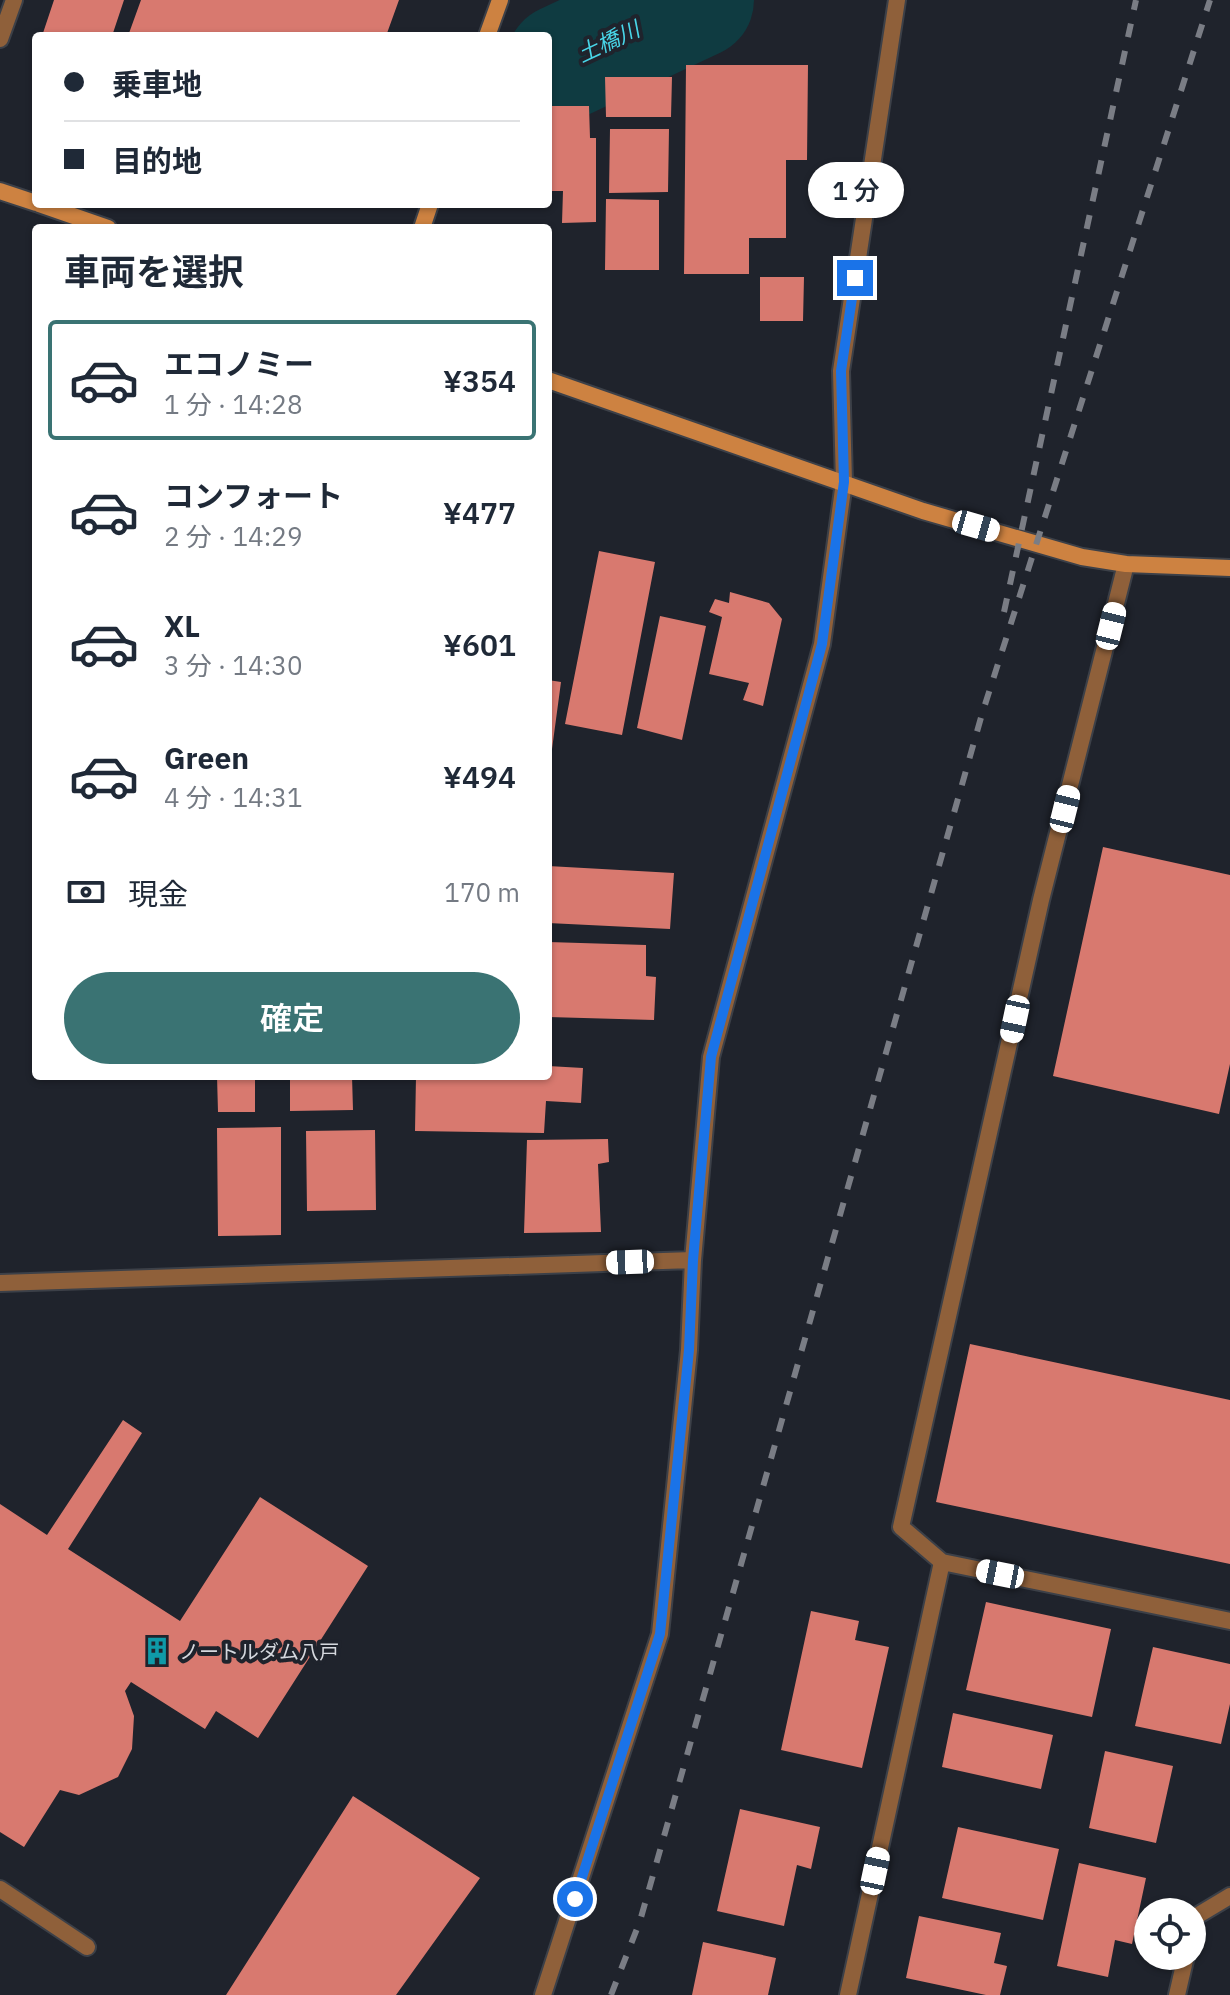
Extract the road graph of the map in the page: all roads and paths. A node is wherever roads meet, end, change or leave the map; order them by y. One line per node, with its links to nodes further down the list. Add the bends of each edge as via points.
1 (14, 0): 5 (street)
2 (500, 0): 4 (street)
3 (897, 0): 11 (street, via 841,371)
4 (488, 32)
5 (0, 39)
6 (0, 191): 7 (street)
7 (32, 202)
8 (49, 208): 9 (street)
9 (96, 224)
10 (552, 381): 11 (street)
11 (844, 482): 12 (street, via 923,511 1082,557); 14 (street, via 822,644 711,1057)
12 (1126, 564): 13 (street); 16 (street, via 1041,900 901,1527)
13 (1230, 568)
14 (693, 1260): 15 (street); 23 (street, via 660,1634)
15 (0, 1283)
16 (942, 1562): 17 (street); 24 (street)
17 (1230, 1621)
18 (0, 1889): 21 (street)
19 (1230, 1896): 20 (street)
20 (1206, 1910)
21 (87, 1947)
22 (1183, 1970): 25 (street)
23 (543, 1995)
24 (848, 1995)
25 (1177, 1995)

